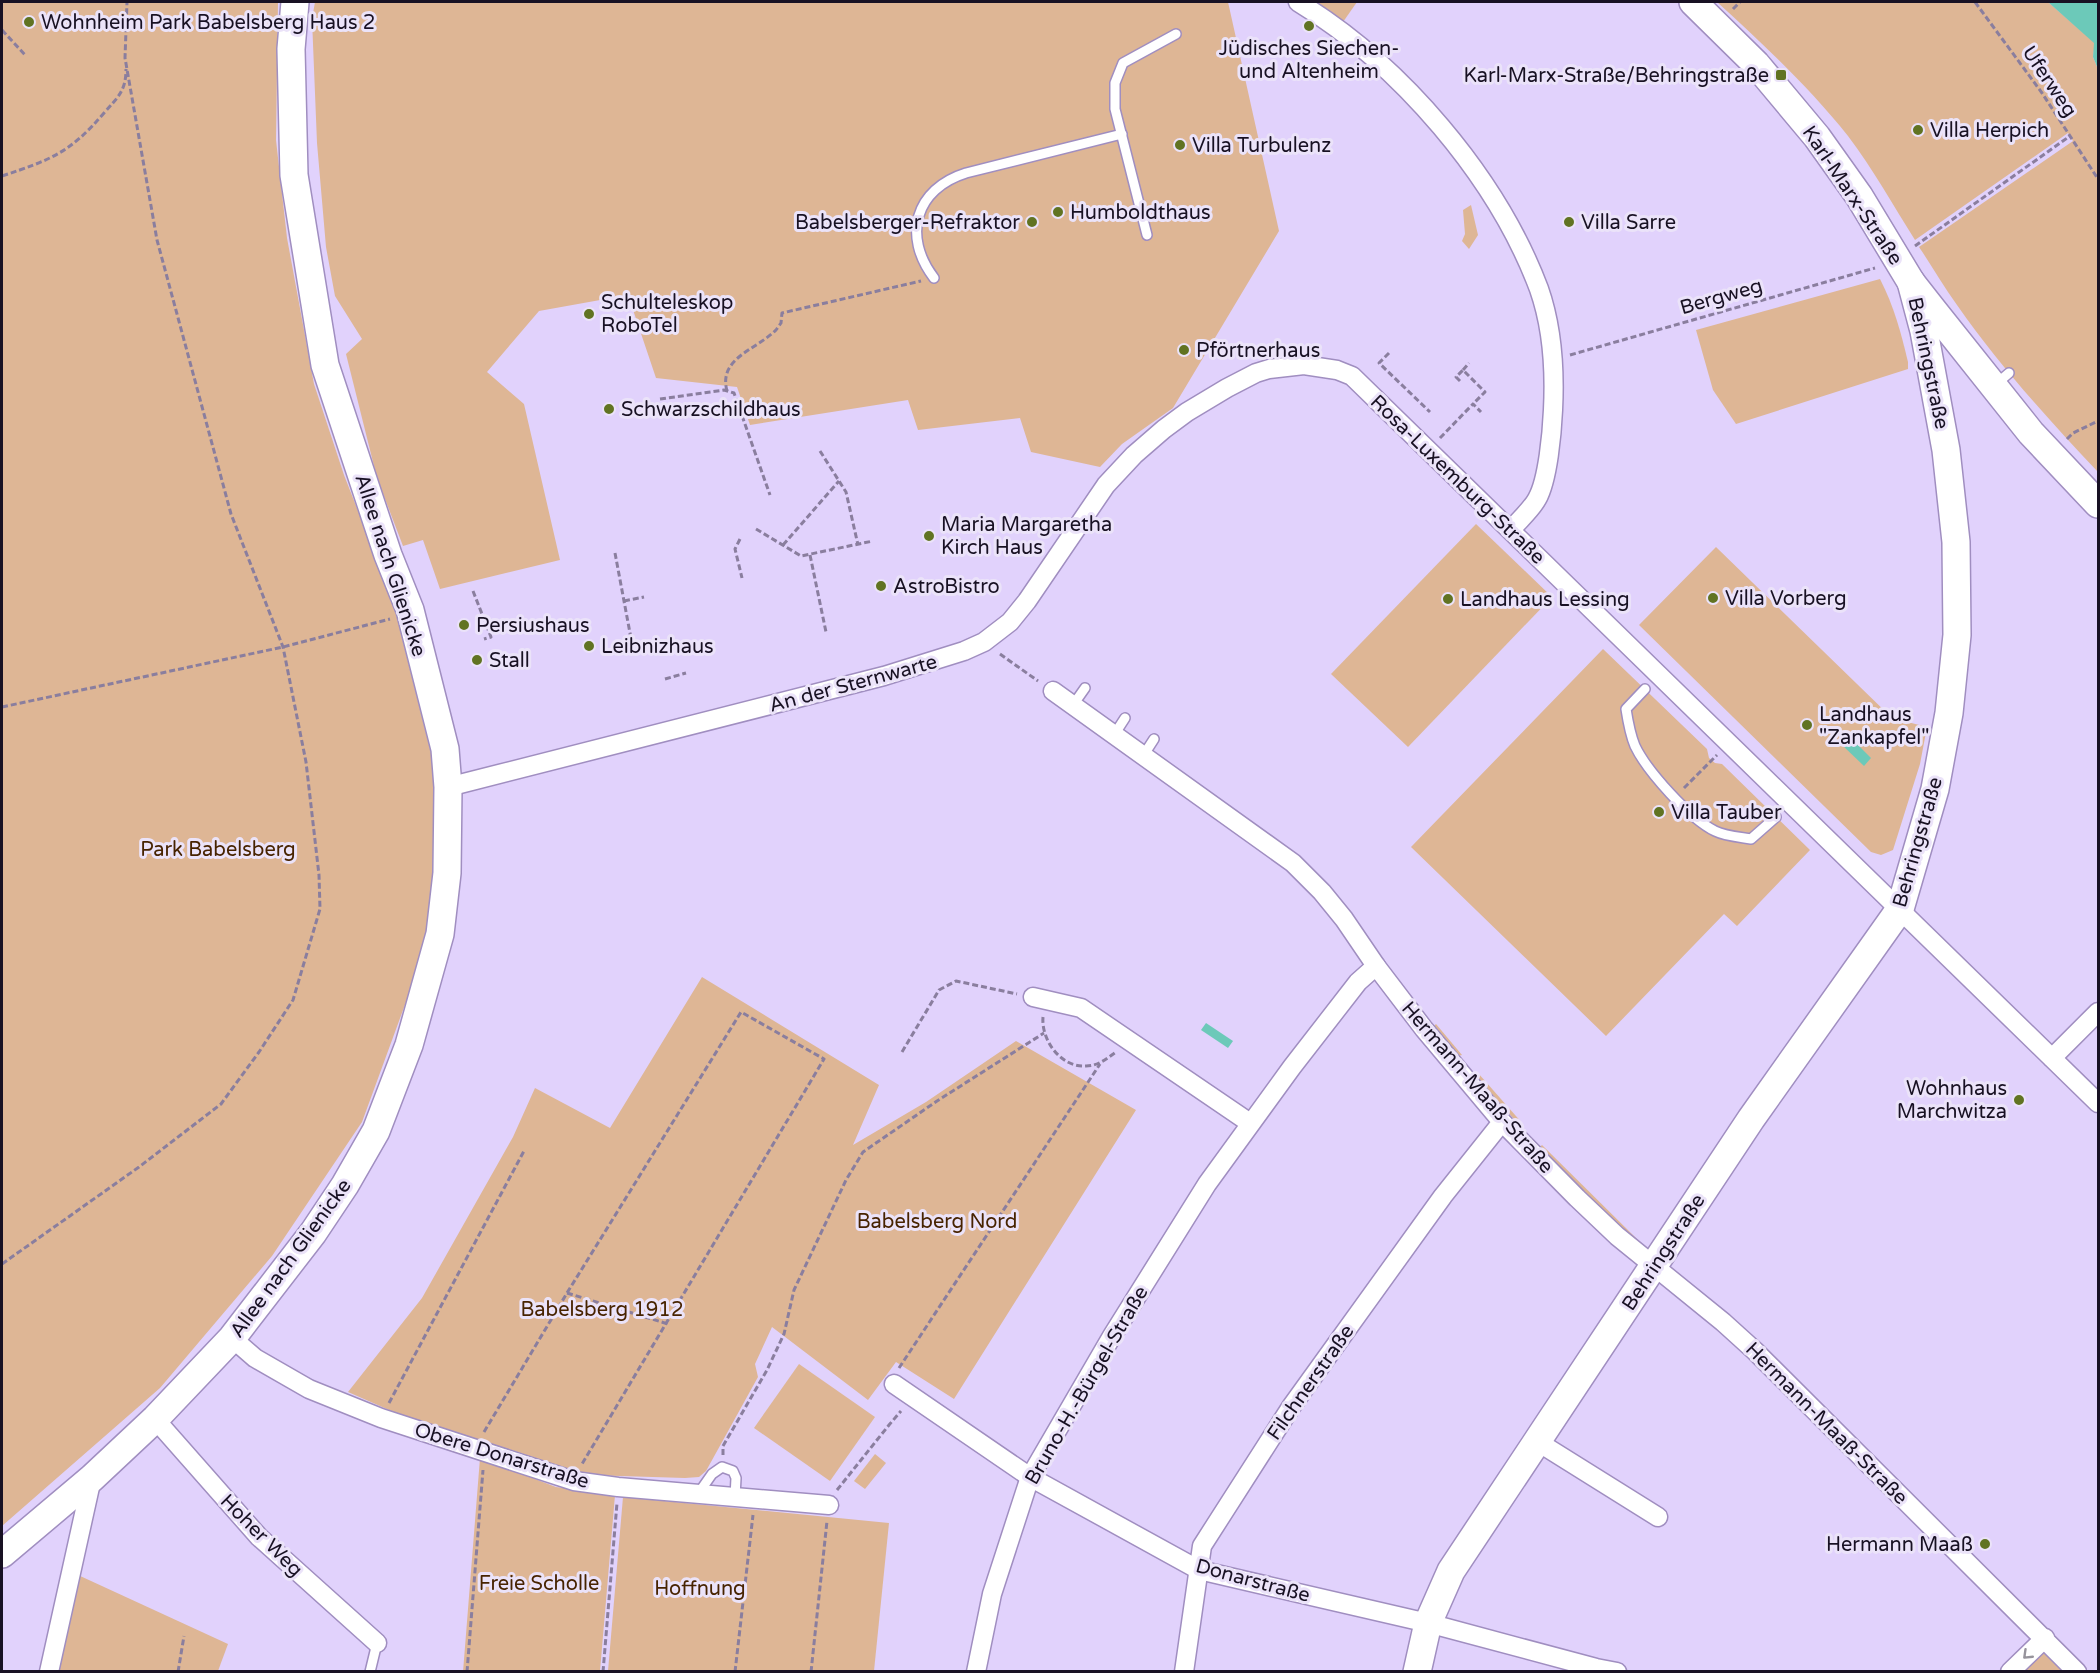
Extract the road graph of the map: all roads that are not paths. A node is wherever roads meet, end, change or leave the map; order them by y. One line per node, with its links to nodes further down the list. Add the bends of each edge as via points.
1 (295, 2): 20 (street, Allee nach Glienicke, via 291,49 294,175 325,365 410,610 445,749)
2 (1298, 2): 11 (street, via 1339,29 1411,93 1444,129 1509,226 1539,290 1552,360 1552,423 1538,498)
3 (1693, 2): 8 (street, Karl-Marx-Straße, via 1756,64 1817,137 1859,196)
4 (1176, 34): 5 (lane, via 1124,63 1115,83 1115,109)
5 (1122, 134): 6 (lane); 7 (lane, via 966,172 941,184 926,200 916,226 920,258)
6 (1147, 235)
7 (934, 278)
8 (1911, 282): 10 (street, Karl-Marx-Straße, via 2001,380 2031,433); 22 (street, Behringstraße, via 1946,450 1956,542 1957,635 1949,713 1935,789)
9 (1164, 429): 11 (street, Rosa-Luxemburg-Straße, via 1257,373 1287,366 1329,368 1352,376); 20 (street, An der Sternwarte, via 1106,485 1027,601 1010,622 984,642 899,672)
10 (2098, 504)
11 (1511, 530): 22 (street, Rosa-Luxemburg-Straße)
12 (1085, 688): 15 (lane)
13 (1645, 689): 21 (lane, via 1626,710 1629,727 1647,766 1674,798 1697,820 1732,836 1751,839)
14 (1053, 691): 15 (street, Hermann-Maaß-Straße)
15 (1073, 705): 17 (street, Hermann-Maaß-Straße)
16 (1125, 718): 17 (lane)
17 (1114, 735): 19 (street, Hermann-Maaß-Straße)
18 (1154, 739): 19 (lane)
19 (1143, 756): 23 (street, Hermann-Maaß-Straße, via 1293,863 1322,892)
20 (448, 788): 31 (street, Allee nach Glienicke, via 447,873 439,940 393,1088 376,1131 345,1185)
21 (1776, 816)
22 (1900, 909): 26 (street, Rosa-Luxemburg-Straße); 30 (street, Behringstraße, via 1751,1119)
23 (1376, 966): 28 (street, Hermann-Maaß-Straße); 29 (street, Bruno-H.-Bürgel-Straße, via 1358,982)
24 (1040, 999): 29 (street, via 1082,1008)
25 (2098, 1012): 26 (street)
26 (2052, 1058): 27 (street, Rosa-Luxemburg-Straße)
27 (2098, 1103)
28 (1502, 1122): 30 (street, Hermann-Maaß-Straße, via 1576,1198); 42 (street, Filchnerstraße, via 1443,1196 1291,1407 1202,1546)
29 (1250, 1123): 35 (street, Bruno-H.-Bürgel-Straße, via 1193,1205)
30 (1653, 1267): 34 (street, Behringstraße); 44 (street, Hermann-Maaß-Straße, via 1755,1351)
31 (232, 1338): 33 (street, Allee nach Glienicke); 37 (street, Obere Donarstraße, via 255,1358 309,1389 381,1418 574,1481)
32 (894, 1384): 35 (street, Donarstraße)
33 (155, 1419): 36 (street, Allee nach Glienicke); 45 (street, Hoher Weg, via 259,1537)
34 (1538, 1442): 40 (street); 43 (street, Behringstraße, via 1451,1571)
35 (1030, 1477): 42 (street, Donarstraße); 48 (street, Bruno-H.-Bürgel-Straße, via 992,1594)
36 (92, 1478): 41 (street, Allee nach Glienicke); 46 (street)
37 (698, 1494): 38 (street, Obere Donarstraße); 38 (lane, via 712,1474 723,1467 733,1471 736,1478)
38 (735, 1497): 39 (street, Obere Donarstraße)
39 (829, 1505)
40 (1658, 1517)
41 (2, 1554)
42 (1199, 1570): 43 (street, Donarstraße); 49 (street, Filchnerstraße)
43 (1428, 1623): 50 (street, Behringstraße); 51 (street, Donarstraße)
44 (2045, 1638): 52 (street, one-way to 52); 53 (street, Hermann-Maaß-Straße)
45 (377, 1643): 47 (lane)
46 (49, 1671)
47 (370, 1671)
48 (976, 1671)
49 (1184, 1671)
50 (1417, 1671)
51 (1617, 1671)
52 (2010, 1671)
53 (2077, 1671)

